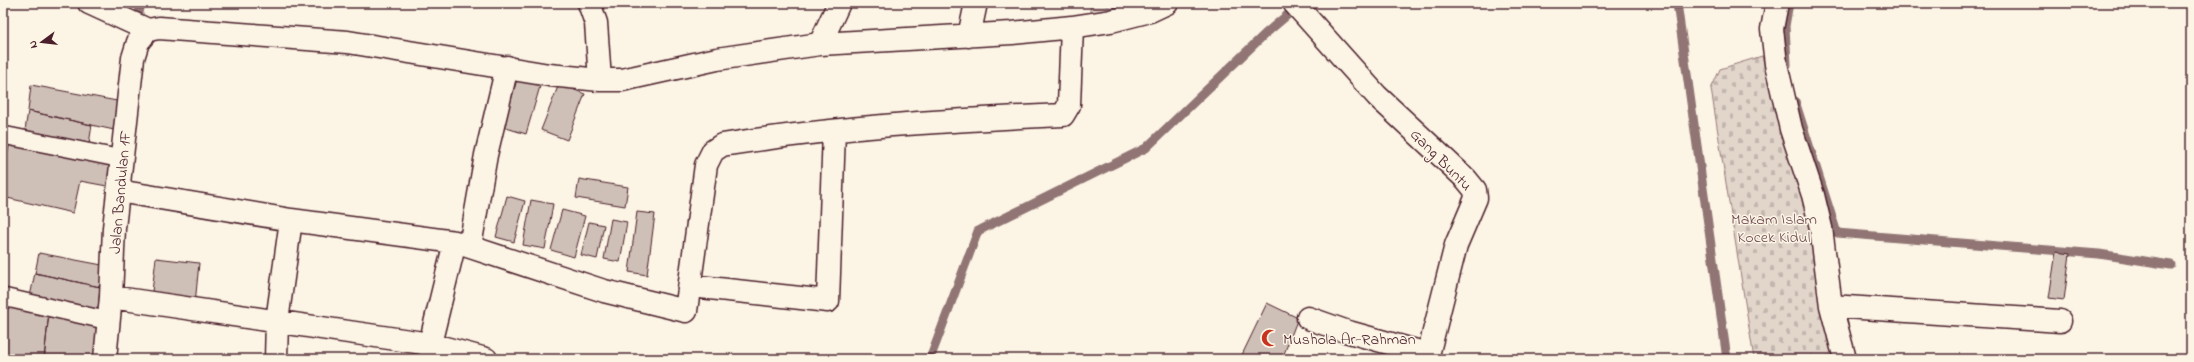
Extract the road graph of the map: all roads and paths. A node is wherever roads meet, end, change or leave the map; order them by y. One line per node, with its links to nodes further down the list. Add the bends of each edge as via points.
1 (89, 3): 9 (street)
2 (589, 3): 13 (street, via 596,23)
3 (839, 3): 11 (street)
4 (976, 3): 10 (street)
5 (1167, 3): 8 (street, via 1150,11 1111,21)
6 (1294, 3): 29 (street, Gang Buntu, via 1377,96 1459,171 1475,190 1476,198 1456,245)
7 (1777, 3): 23 (street, via 1772,29 1776,64 1791,129 1821,228)
8 (1072, 27): 10 (street); 14 (street, via 1069,106 1063,115 976,118)
9 (148, 30): 12 (street, via 160,28 348,42); 16 (street, Jalan Bandulan 1F, via 138,42 133,58)
10 (969, 36): 11 (street)
11 (820, 44): 13 (street, via 718,59 622,80)
12 (507, 67): 13 (street); 19 (street)
13 (600, 80)
14 (834, 131): 20 (street, via 722,145 713,151 706,165); 20 (street, via 828,301)
15 (3, 135): 16 (lane)
16 (122, 159): 17 (street, Jalan Bandulan 1F)
17 (118, 191): 18 (street); 22 (street, Jalan Bandulan 1F)
18 (291, 220): 19 (street); 26 (street)
19 (463, 244): 20 (street, via 604,291 686,311); 28 (street)
20 (691, 286)
21 (3, 297): 25 (lane)
22 (111, 297): 25 (street, Jalan Bandulan 1F); 26 (street)
23 (1832, 306): 27 (street); 33 (street)
24 (1308, 318): 29 (street)
25 (109, 321): 30 (street, Jalan Bandulan 1F)
26 (277, 321): 28 (street); 31 (street)
27 (2060, 321)
28 (430, 351): 32 (street)
29 (1427, 357)
30 (105, 359)
31 (276, 359)
32 (486, 359)
33 (1845, 359)

